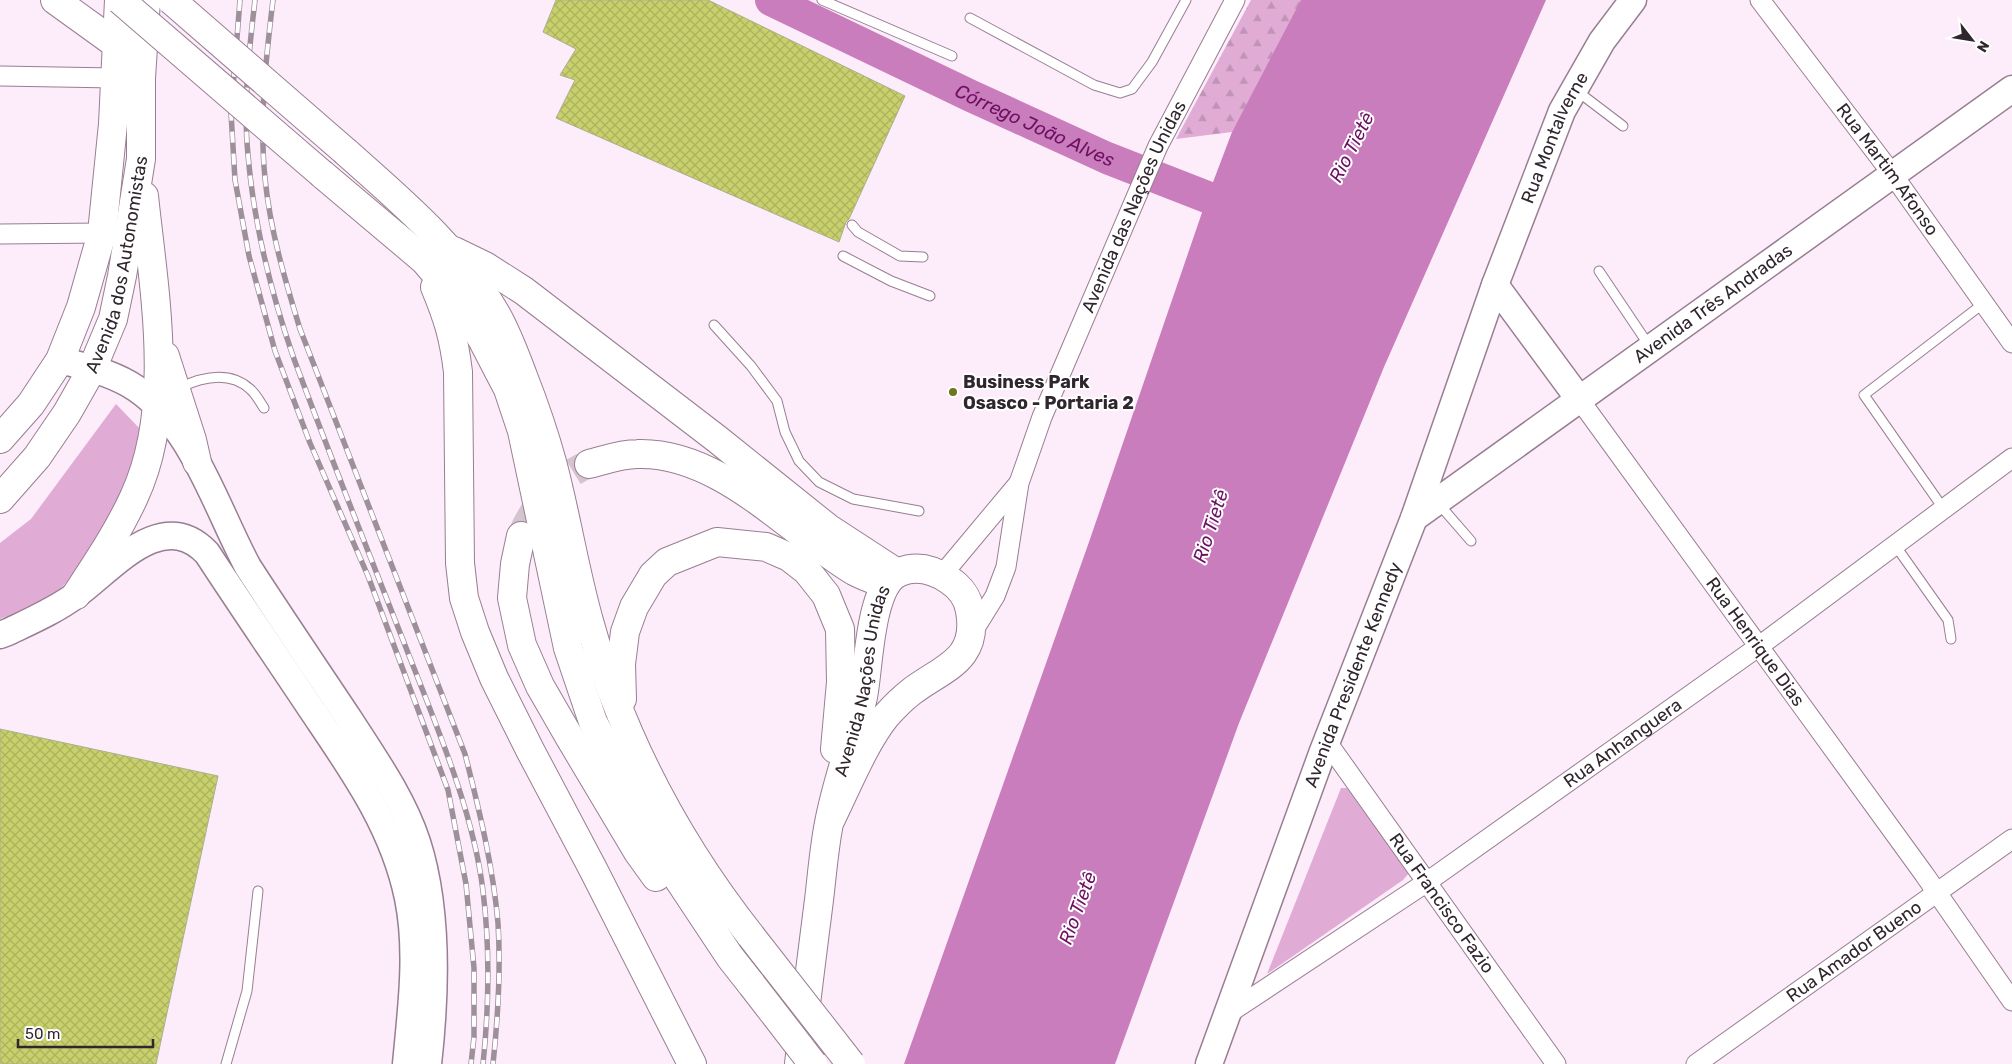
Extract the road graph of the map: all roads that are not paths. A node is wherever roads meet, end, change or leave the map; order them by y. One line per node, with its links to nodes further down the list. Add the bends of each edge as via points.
1 (55, 0): 11 (main road)
2 (119, 0): 11 (main road, Avenida dos Autonomistas); 23 (main road, bridge, via 322,174)
3 (146, 0): 18 (main road, Avenida dos Autonomistas)
4 (171, 0): 23 (main road, bridge, via 426,225)
5 (822, 0): 12 (lane)
6 (1186, 0): 10 (lane, via 1152,62 1132,89 1120,93 1094,85)
7 (1235, 0): 42 (street, Avenida das Nações Unidas, via 1158,146 1042,417)
8 (1633, 0): 16 (main road, Rua Montalverne, via 1602,41)
9 (1760, 0): 19 (street, Rua Martim Afonso)
10 (970, 18)
11 (116, 44): 14 (main road, Avenida dos Autonomistas)
12 (952, 56)
13 (0, 76): 14 (street)
14 (114, 78): 21 (main road, Avenida dos Autonomistas, via 111,151)
15 (2012, 89): 19 (main road, Avenida Três Andradas)
16 (1574, 90): 17 (lane); 27 (main road, Rua Montalverne, via 1562,111)
17 (1623, 126)
18 (140, 159): 34 (main road, Avenida dos Autonomistas, via 113,319); 35 (main road)
19 (1893, 175): 29 (street, Rua Martim Afonso); 32 (main road, Avenida Três Andradas)
20 (852, 225): 25 (lane, via 865,237 900,256)
21 (102, 233): 22 (street); 33 (main road, Avenida dos Autonomistas, via 73,332)
22 (0, 234)
23 (436, 254): 52 (main road, via 486,266 524,291 717,439); 61 (main road, via 474,281 512,346 552,461 588,618); 68 (main road, via 508,389 522,431 568,648 593,722 657,847); 74 (main road, via 458,372 460,563 464,598 494,678)
24 (843, 256): 28 (lane, via 891,281)
25 (923, 257)
26 (1599, 270): 32 (lane)
27 (1495, 285): 36 (main road, Rua Henrique Dias); 47 (main road, Avenida Presidente Kennedy)
28 (930, 296)
29 (1984, 303): 31 (street, Rua Martim Afonso); 45 (lane, via 1864,395)
30 (714, 325): 46 (lane, via 777,401 785,432 799,461 819,482 853,499)
31 (2012, 343)
32 (1651, 348): 36 (main road, Avenida Três Andradas)
33 (60, 360): 34 (main road); 38 (main road, Avenida dos Autonomistas, via 31,404)
34 (92, 369): 35 (main road); 43 (main road, Avenida dos Autonomistas, via 38,456)
35 (167, 397): 37 (lane, via 192,382 218,376 236,379 252,390); 40 (main road, via 192,440); 53 (main road, via 135,496 110,544)
36 (1579, 399): 44 (main road, Avenida Três Andradas); 57 (street, Rua Henrique Dias)
37 (264, 408)
38 (0, 439)
39 (2012, 458): 45 (street, Rua Anhanguera)
40 (196, 462): 73 (main road, via 248,567 384,774 406,815 416,841 431,906 433,955)
41 (589, 464): 52 (main road, via 637,454 688,461 748,495 856,572)
42 (1018, 483): 51 (street); 54 (street, via 1006,567 995,596)
43 (0, 499)
44 (1437, 502): 47 (main road, Avenida Três Andradas); 49 (lane)
45 (1943, 508): 50 (street, Rua Anhanguera)
46 (919, 510)
47 (1414, 518): 62 (main road, Avenida Presidente Kennedy)
48 (521, 536): 68 (main road, via 512,598 522,645 540,686 638,852 696,933 711,948)
49 (1471, 540)
50 (1894, 545): 56 (lane, via 1948,620); 57 (street, Rua Anhanguera)
51 (942, 576): 52 (main road, Avenida Nações Unidas, via 910,569); 54 (main road, Avenida Nações Unidas, via 954,583 964,595)
52 (891, 579): 59 (main road, Avenida Nações Unidas, via 874,614)
53 (76, 595): 55 (main road); 72 (main road, via 137,546 152,540 165,536 188,539 207,553 366,791 391,842 412,923)
54 (972, 633): 60 (main road, Avenida Nações Unidas, via 957,660)
55 (0, 635)
56 (1951, 639)
57 (1758, 647): 65 (street, Rua Anhanguera); 67 (street, Rua Henrique Dias)
58 (842, 657): 59 (main road, via 854,675); 61 (main road, via 840,629 832,606 807,571 789,557 766,547 717,542 667,562 653,575 634,607 625,632 621,664); 63 (main road)
59 (866, 683): 60 (main road, via 894,693); 63 (main road, Avenida Nações Unidas)
60 (913, 691): 63 (main road, Avenida Nações Unidas, via 886,716 876,731)
61 (622, 719): 77 (main road, bridge, via 648,776 705,873)
62 (1327, 742): 65 (street, Rua Francisco Fazio); 70 (main road, Avenida Presidente Kennedy)
63 (829, 823): 75 (main road, Avenida Nações Unidas)
64 (2012, 839): 67 (street, Rua Amador Bueno)
65 (1428, 882): 70 (street, Rua Anhanguera); 79 (street, Rua Francisco Fazio)
66 (258, 891): 71 (lane, via 247,991)
67 (1936, 892): 69 (street, Rua Henrique Dias); 80 (street, Rua Amador Bueno)
68 (730, 958): 76 (main road, bridge)
69 (2012, 1001)
70 (1226, 1015): 78 (main road, Avenida Presidente Kennedy)
71 (226, 1064)
72 (406, 1064)
73 (428, 1064)
74 (692, 1064)
75 (799, 1064)
76 (813, 1064)
77 (851, 1064)
78 (1209, 1064)
79 (1556, 1064)
80 (1696, 1064)

